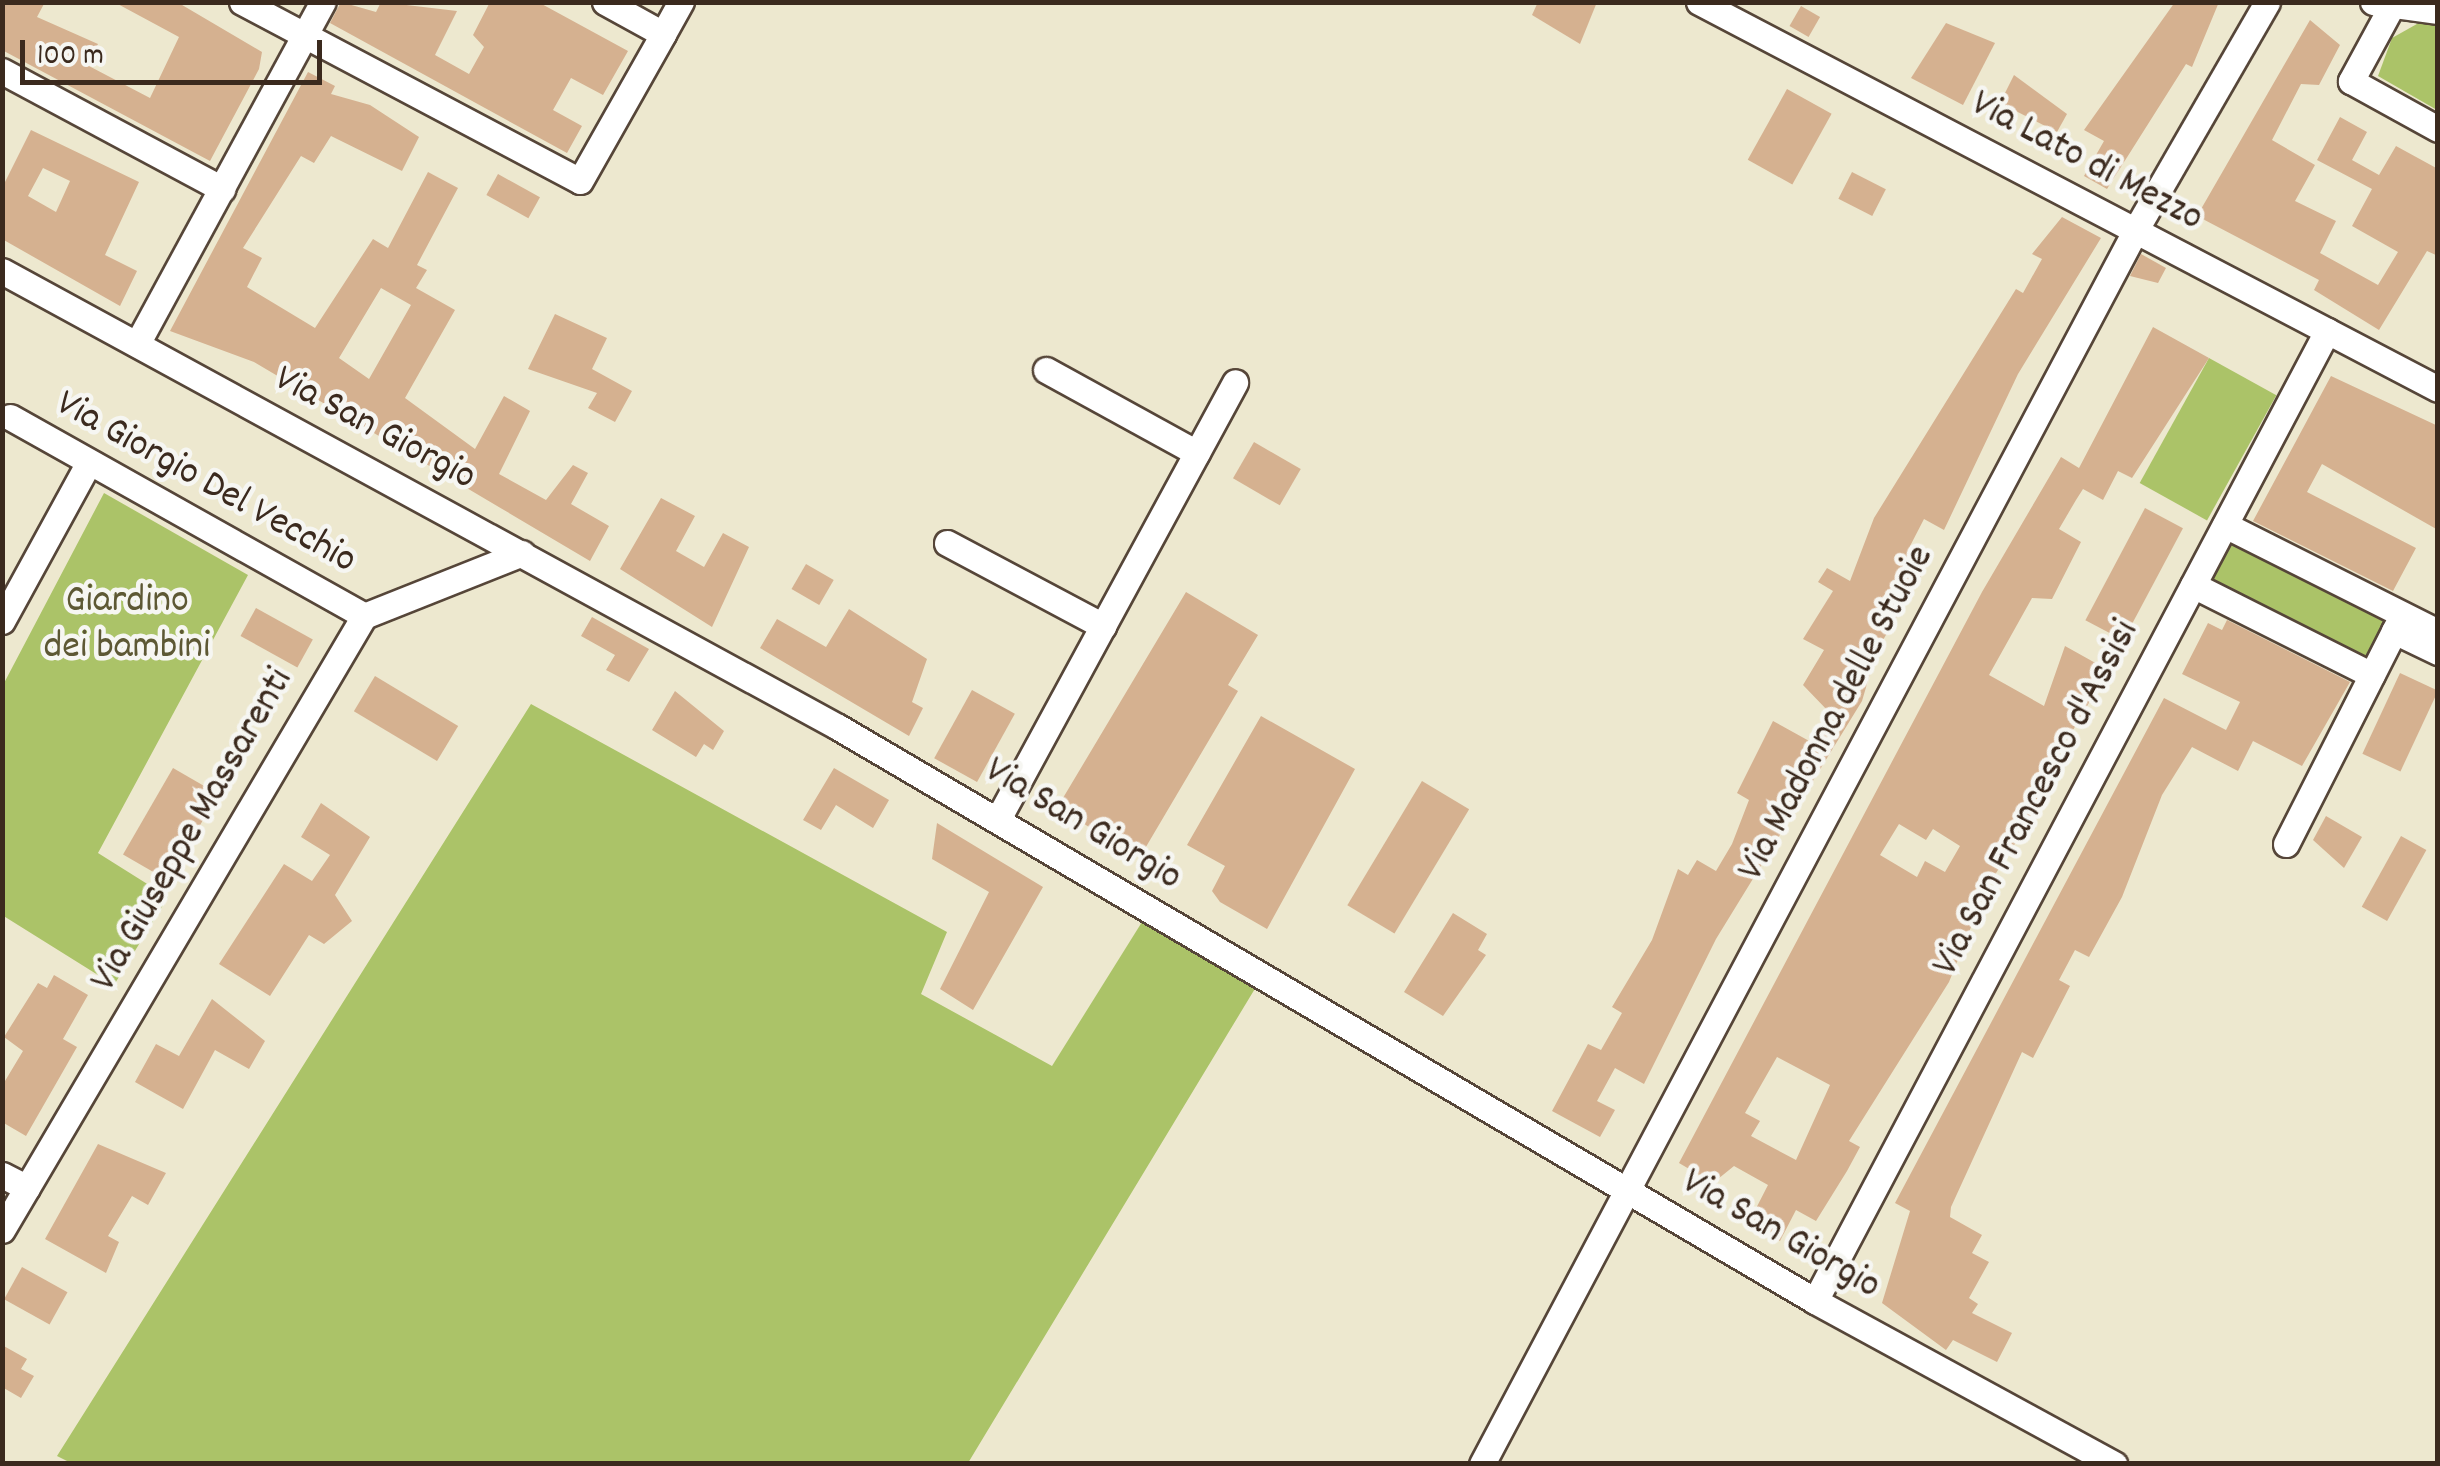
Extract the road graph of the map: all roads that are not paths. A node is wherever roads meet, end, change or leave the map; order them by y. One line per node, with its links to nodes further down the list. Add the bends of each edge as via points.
1 (242, 2): 10 (street)
2 (324, 2): 10 (street)
3 (605, 2): 9 (street)
4 (681, 2): 9 (street)
5 (1699, 2): 14 (street, Via Lato di Mezzo)
6 (2266, 2): 14 (street, Via Madonna delle Stuoie)
7 (2381, 7): 8 (street); 12 (street, via 2351,81)
8 (2438, 11)
9 (663, 34): 10 (street, via 580,181)
10 (306, 36): 13 (street)
11 (2, 71): 13 (street)
12 (2438, 129)
13 (222, 190): 17 (street)
14 (2135, 231): 16 (street, Via Lato di Mezzo); 39 (street, Via Madonna delle Stuoie)
15 (2, 271): 17 (street, Via San Giorgio)
16 (2327, 331): 20 (street, Via Lato di Mezzo); 24 (street, Via San Francesco d'Assisi)
17 (137, 344): 26 (street, Via San Giorgio)
18 (1046, 370): 22 (street)
19 (1235, 382): 22 (street)
20 (2438, 389)
21 (10, 417): 23 (street, Via Giorgio Del Vecchio)
22 (1196, 454): 31 (street)
23 (88, 462): 28 (street, Via Giorgio Del Vecchio); 29 (street)
24 (2225, 525): 27 (street, Via San Francesco d'Assisi); 30 (street)
25 (947, 543): 31 (street)
26 (522, 553): 28 (street); 35 (street, Via San Giorgio)
27 (2194, 585): 34 (street); 41 (street, Via San Francesco d'Assisi)
28 (364, 616): 38 (street, Via Giuseppe Massarenti)
29 (2, 621)
30 (2398, 623): 32 (street); 33 (street); 34 (street)
31 (1103, 626): 35 (street)
32 (2438, 632)
33 (2438, 652)
34 (2372, 675): 36 (street)
35 (998, 820): 39 (street, Via San Giorgio)
36 (2286, 844)
37 (2, 1175): 38 (street)
38 (27, 1188): 40 (street, Via Giuseppe Massarenti)
39 (1629, 1193): 41 (street, Via San Giorgio); 42 (street, Via Madonna delle Stuoie)
40 (2, 1230)
41 (1815, 1301): 43 (street, Via San Giorgio)
42 (1482, 1464)
43 (2114, 1464)

